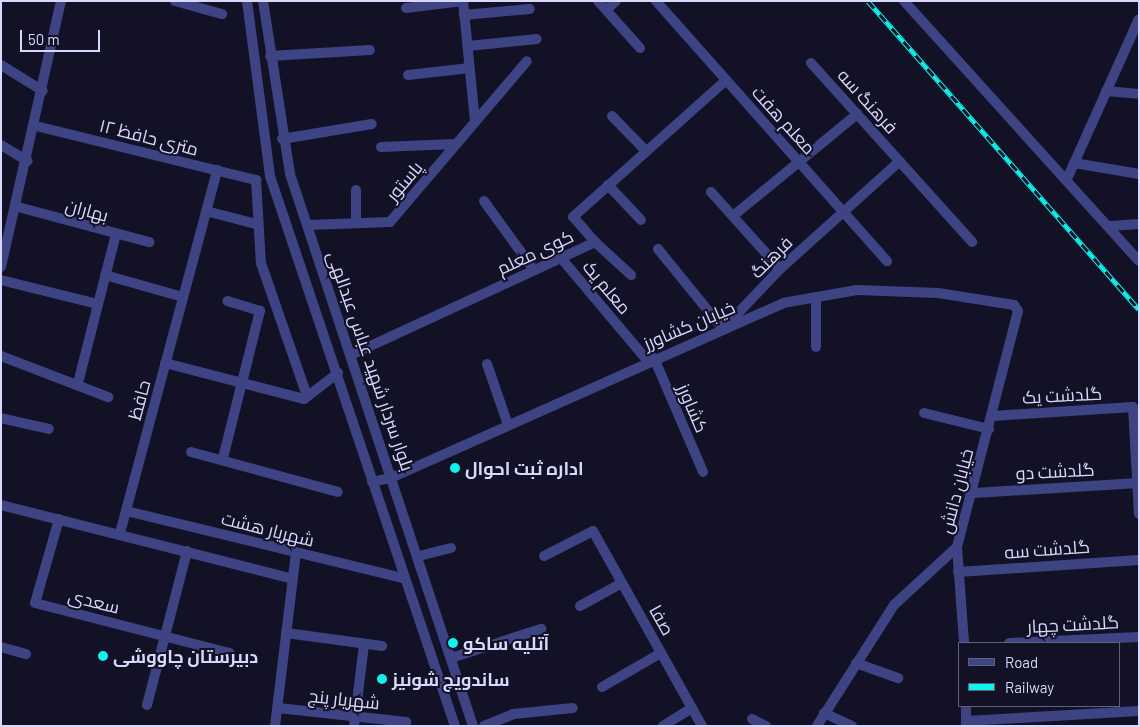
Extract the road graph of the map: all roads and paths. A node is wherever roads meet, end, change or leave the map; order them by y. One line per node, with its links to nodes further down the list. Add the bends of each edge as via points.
1 (61, 1): 27 (street)
2 (176, 1): 13 (street)
3 (247, 1): 87 (street, بلوار سردار شهید عباس عبدالهی, via 270,176)
4 (262, 1): 20 (street, بلوار سردار شهید عباس عبدالهی)
5 (463, 1): 10 (street); 14 (street)
6 (598, 1): 12 (street)
7 (616, 1): 12 (street)
8 (656, 1): 26 (street, معلم هفت)
9 (904, 1): 46 (street)
10 (406, 8)
11 (530, 10): 14 (street)
12 (606, 10): 18 (street)
13 (222, 14)
14 (464, 15): 17 (street)
15 (1139, 19): 28 (street)
16 (537, 39): 17 (street)
17 (468, 46): 24 (street)
18 (640, 48)
19 (370, 50): 20 (street)
20 (270, 56): 35 (street, بلوار سردار شهید عباس عبدالهی)
21 (527, 61): 32 (street, پاستور)
22 (811, 63): 30 (street, فرهنگ سه)
23 (1, 65): 27 (street)
24 (470, 68): 25 (street); 32 (street)
25 (408, 75)
26 (726, 80): 39 (street, کوی معلم); 40 (street, معلم هفت)
27 (43, 91): 34 (street)
28 (1106, 91): 29 (street); 43 (street)
29 (1139, 94)
30 (857, 114): 40 (street); 42 (street, فرهنگ سه)
31 (612, 116): 39 (street)
32 (476, 121): 36 (street, پاستور)
33 (372, 124): 35 (street)
34 (36, 126): 41 (street); 44 (street, ۱۲ متری حافظ)
35 (282, 139): 59 (street, بلوار سردار شهید عباس عبدالهی)
36 (456, 144): 38 (street); 56 (street, پاستور, via 390,222)
37 (1, 145): 41 (street)
38 (381, 147)
39 (645, 150): 47 (street, کوی معلم)
40 (797, 160): 53 (street, معلم هفت); 54 (street)
41 (28, 161): 51 (street)
42 (900, 161): 53 (street); 64 (street, فرهنگ سه)
43 (1074, 163): 45 (street); 46 (street)
44 (217, 170): 52 (street, حافظ); 57 (street, ۱۲ متری حافظ, via 256,180)
45 (1139, 174)
46 (1067, 179): 60 (street)
47 (608, 185): 55 (street); 63 (street, کوی معلم, via 573,217)
48 (356, 190): 56 (street)
49 (711, 192): 54 (street)
50 (484, 201): 70 (street)
51 (18, 207): 61 (street, بهاران); 69 (street)
52 (206, 211): 57 (street); 75 (street, حافظ)
53 (843, 211): 67 (street, معلم هفت); 71 (street, فرهنگ)
54 (733, 216): 71 (street)
55 (641, 220)
56 (356, 223): 59 (street, پاستور)
57 (256, 224): 90 (street, via 261,263)
58 (1139, 224): 60 (street)
59 (308, 226): 82 (street, بلوار سردار شهید عباس عبدالهی)
60 (1110, 226): 68 (street)
61 (116, 234): 62 (street, بهاران); 72 (street)
62 (149, 242)
63 (595, 242): 66 (street, کوی معلم); 73 (street)
64 (972, 242)
65 (658, 249): 80 (street)
66 (561, 258): 70 (street, کوی معلم); 84 (street, معلم یک)
67 (887, 261)
68 (1139, 261)
69 (2, 263)
70 (534, 270): 82 (street, کوی معلم)
71 (780, 270): 80 (street, فرهنگ)
72 (105, 275): 75 (street); 78 (street)
73 (630, 275)
74 (1, 280): 78 (street)
75 (183, 297): 85 (street, حافظ)
76 (816, 297): 79 (street, خیابان کشاورز, via 857,290 938,293); 80 (street, خیابان کشاورز, via 783,303); 81 (street)
77 (227, 301): 89 (street, via 260,311)
78 (98, 304): 88 (street)
79 (1017, 308): 93 (street, خیابان دانش)
80 (723, 329): 84 (street, خیابان کشاورز)
81 (816, 347)
82 (353, 354): 101 (street, بلوار سردار شهید عباس عبدالهی)
83 (1, 356): 88 (street)
84 (650, 359): 95 (street, خیابان کشاورز); 100 (street, کشاورز)
85 (165, 363): 89 (street); 107 (street, حافظ)
86 (487, 364): 95 (street)
87 (338, 373): 90 (street); 102 (street, بلوار سردار شهید عباس عبدالهی)
88 (78, 383): 91 (street)
89 (243, 383): 90 (street, via 304,399); 99 (street)
90 (307, 396)
91 (108, 397)
92 (924, 413): 96 (street)
93 (992, 416): 96 (street, خیابان دانش); 103 (street, گلدشت یک, via 1133,407)
94 (1, 418): 97 (street)
95 (508, 425): 101 (street, خیابان کشاورز)
96 (989, 428): 105 (street, خیابان دانش)
97 (49, 429)
98 (191, 452): 99 (street)
99 (223, 458): 104 (street)
100 (703, 472)
101 (393, 477): 102 (street, خیابان کشاورز); 115 (street, بلوار سردار شهید عباس عبدالهی)
102 (372, 482): 119 (street, بلوار سردار شهید عباس عبدالهی)
103 (1137, 483): 105 (street, گلدشت دو); 108 (street)
104 (338, 492)
105 (974, 493): 111 (street, خیابان دانش)
106 (1, 505): 109 (street)
107 (126, 511): 110 (street, حافظ); 114 (street, شهریار هشت)
108 (1139, 514)
109 (59, 519): 110 (street); 125 (street, سعدی, via 35,603)
110 (120, 533): 113 (street)
111 (957, 547): 118 (street); 136 (street, خیابان دانش, via 894,605)
112 (451, 548): 115 (street)
113 (187, 551): 120 (street); 125 (street)
114 (296, 553): 119 (street, شهریار هشت); 120 (street)
115 (419, 556): 135 (street, بلوار سردار شهید عباس عبدالهی)
116 (544, 556): 121 (street, صفا, via 592,531)
117 (1139, 560): 118 (street, گلدشت سه)
118 (958, 572): 127 (street)
119 (402, 578): 151 (street, بلوار سردار شهید عباس عبدالهی)
120 (293, 579): 124 (street)
121 (622, 583): 122 (street); 133 (street, صفا)
122 (580, 606)
123 (541, 629): 135 (street)
124 (286, 633): 129 (street); 141 (street)
125 (165, 635): 132 (street, سعدی); 139 (street)
126 (1139, 637): 128 (street, گلدشت چهار)
127 (964, 642)
128 (1032, 642)
129 (364, 644): 130 (street); 147 (street)
130 (382, 646)
131 (1, 647): 134 (street)
132 (230, 653)
133 (661, 653): 138 (street); 143 (street, صفا)
134 (26, 654)
135 (452, 658): 152 (street, بلوار سردار شهید عباس عبدالهی)
136 (856, 663): 137 (street); 145 (street, خیابان دانش)
137 (898, 678)
138 (602, 687)
139 (147, 705)
140 (966, 707): 149 (street)
141 (278, 708): 147 (street, شهریار پنج); 150 (street)
142 (573, 708): 153 (street, via 513,714)
143 (692, 708): 154 (street); 155 (street, صفا)
144 (1139, 711): 149 (street)
145 (824, 713): 157 (street, خیابان دانش); 158 (street)
146 (752, 719): 156 (street)
147 (355, 721): 148 (street, شهریار پنج)
148 (406, 722)
149 (966, 724)
150 (275, 726)
151 (455, 726)
152 (473, 726)
153 (484, 726)
154 (663, 726)
155 (702, 726)
156 (766, 726)
157 (817, 726)
158 (852, 726)

